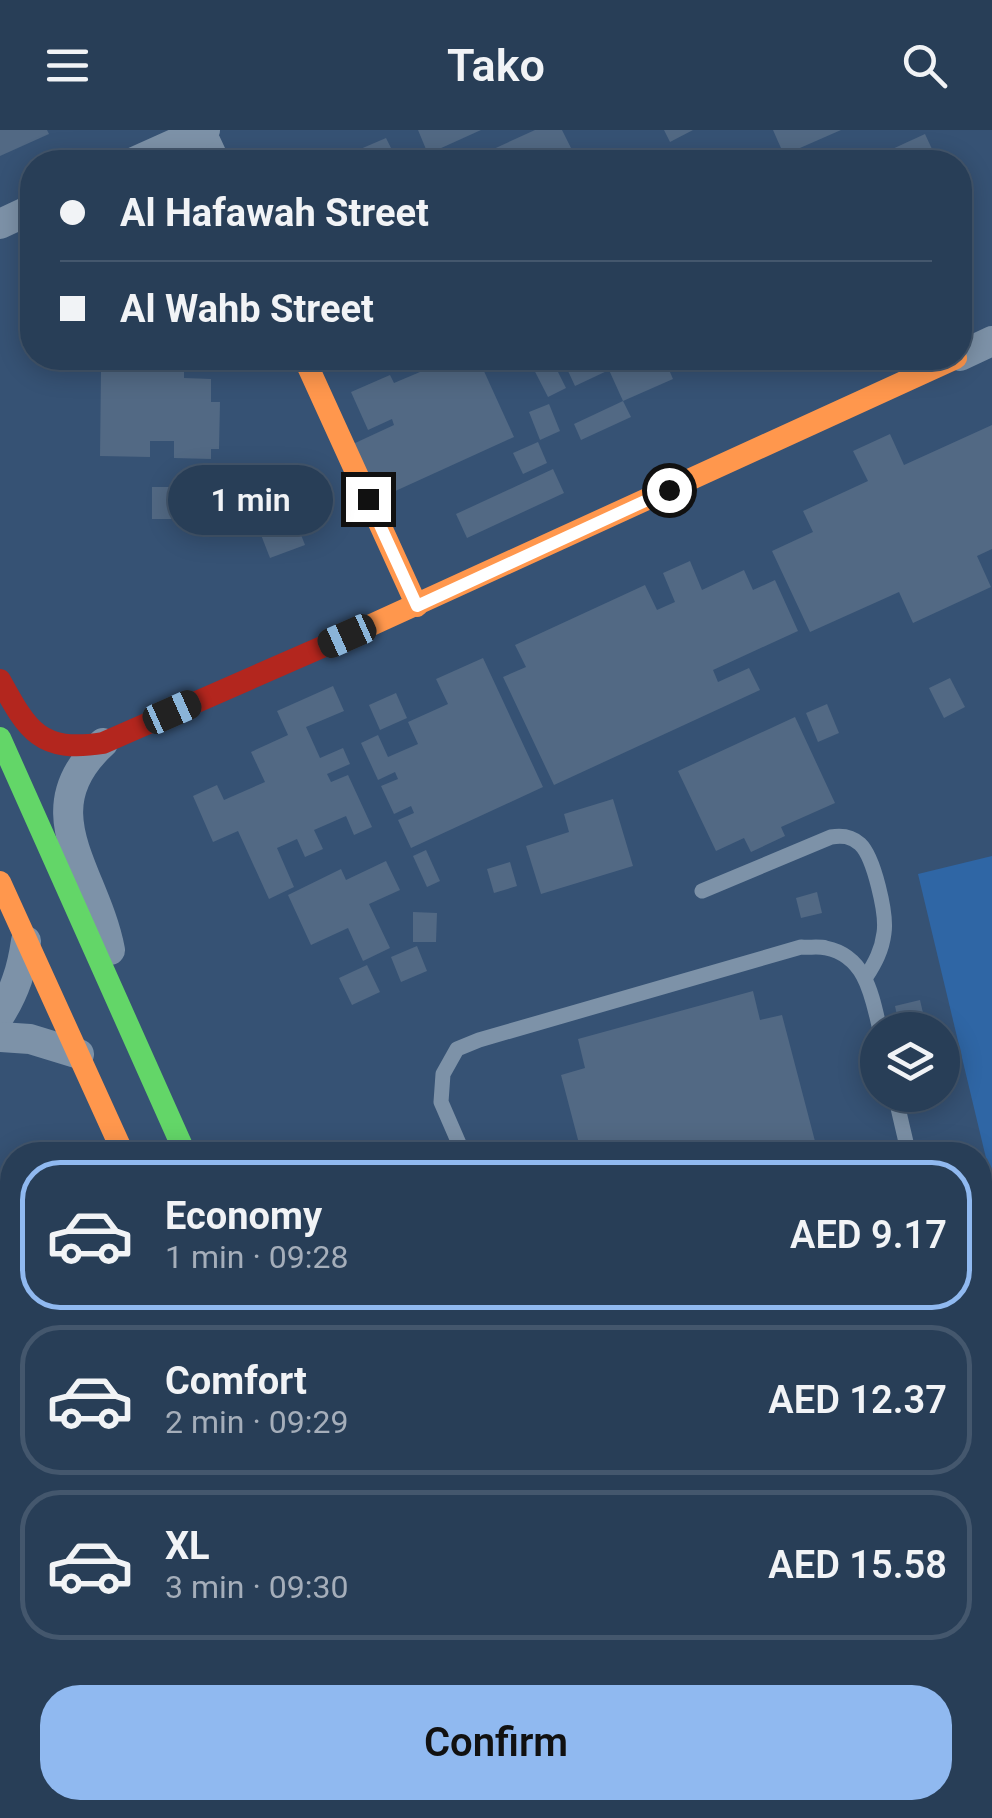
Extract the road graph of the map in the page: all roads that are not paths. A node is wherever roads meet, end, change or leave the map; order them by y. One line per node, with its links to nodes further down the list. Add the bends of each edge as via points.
1 (203, 131): 2 (street)
2 (161, 150)
3 (309, 370): 5 (street)
4 (930, 370): 5 (street)
5 (417, 606): 8 (street)
6 (0, 680): 8 (street, via 21,720 38,736 80,748)
7 (0, 738): 13 (street)
8 (102, 742): 13 (street, via 74,778 68,828 107,934)
9 (0, 882): 11 (street)
10 (702, 891): 12 (lane, via 831,837 858,841 885,914 882,945)
11 (26, 941): 15 (street, via 22,969); 17 (street)
12 (866, 976): 14 (lane); 21 (lane, via 849,958 802,948 468,1044 443,1074 441,1102)
13 (113, 992): 20 (street)
14 (875, 1012)
15 (0, 1015)
16 (0, 1037): 17 (street)
17 (79, 1054): 19 (street)
18 (900, 1112): 22 (lane)
19 (118, 1142)
20 (180, 1142)
21 (458, 1142)
22 (906, 1142)

